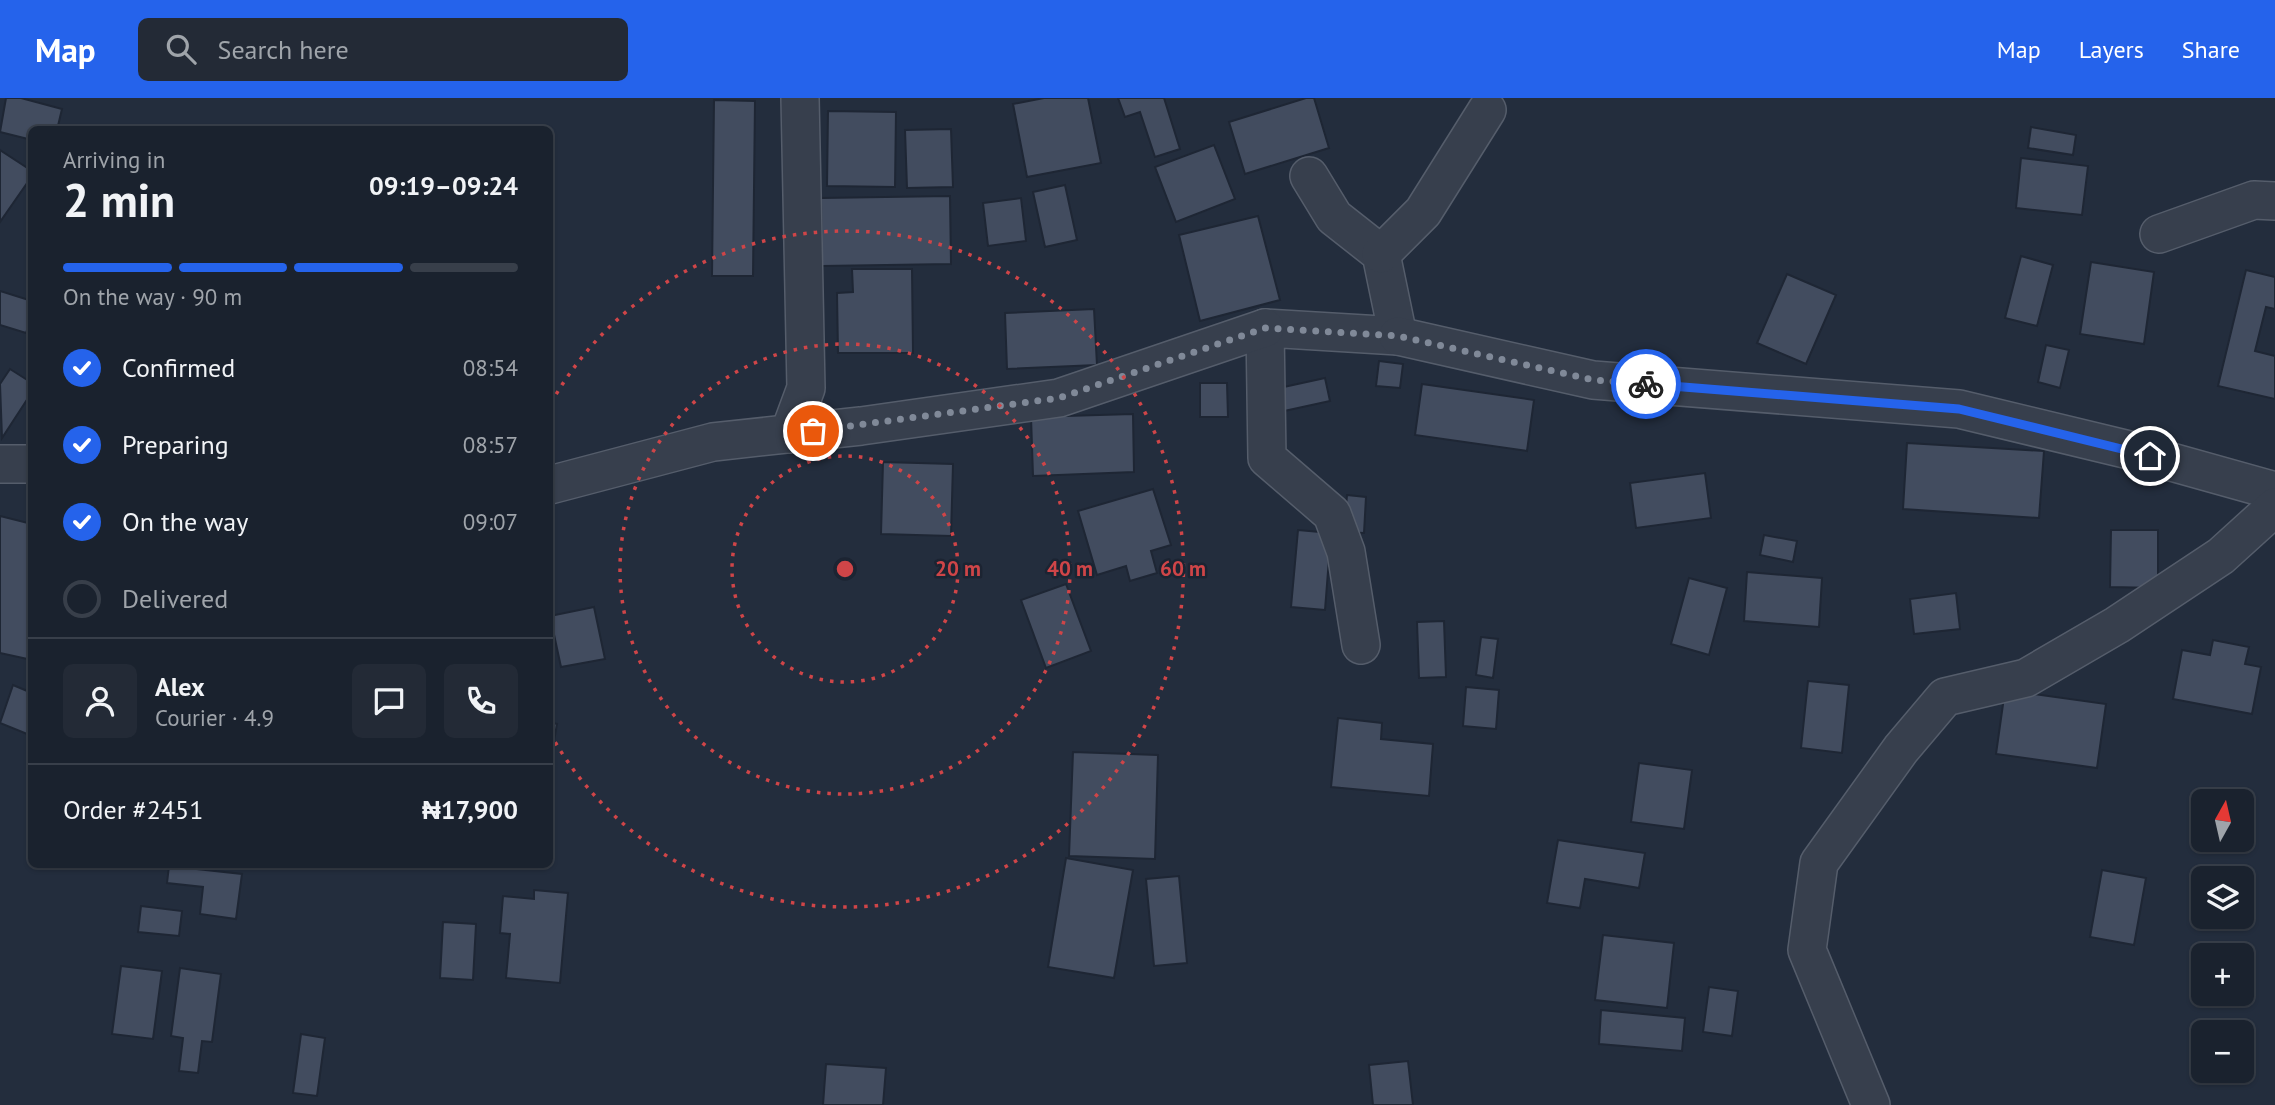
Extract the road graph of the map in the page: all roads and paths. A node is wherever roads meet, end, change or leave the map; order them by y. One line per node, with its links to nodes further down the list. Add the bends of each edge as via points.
1 (800, 98): 9 (street, via 806,388)
2 (1488, 110): 6 (street, via 1423,212)
3 (1308, 176): 6 (street, via 1334,217)
4 (2275, 201): 5 (street, via 2254,200)
5 (2159, 233)
6 (1381, 254): 8 (street)
7 (1265, 328): 8 (street); 9 (street, via 1059,398); 15 (street, via 1267,458 1332,514 1346,552)
8 (1398, 336): 13 (street, via 1593,380 1959,409)
9 (789, 434): 12 (street, via 713,442)
10 (0, 464): 11 (street)
11 (28, 464)
12 (553, 484)
13 (2275, 491)
14 (2275, 507): 16 (street, via 2221,556 2026,678 1945,697 1901,749 1819,863 1807,950)
15 (1361, 646)
16 (1871, 1105)

